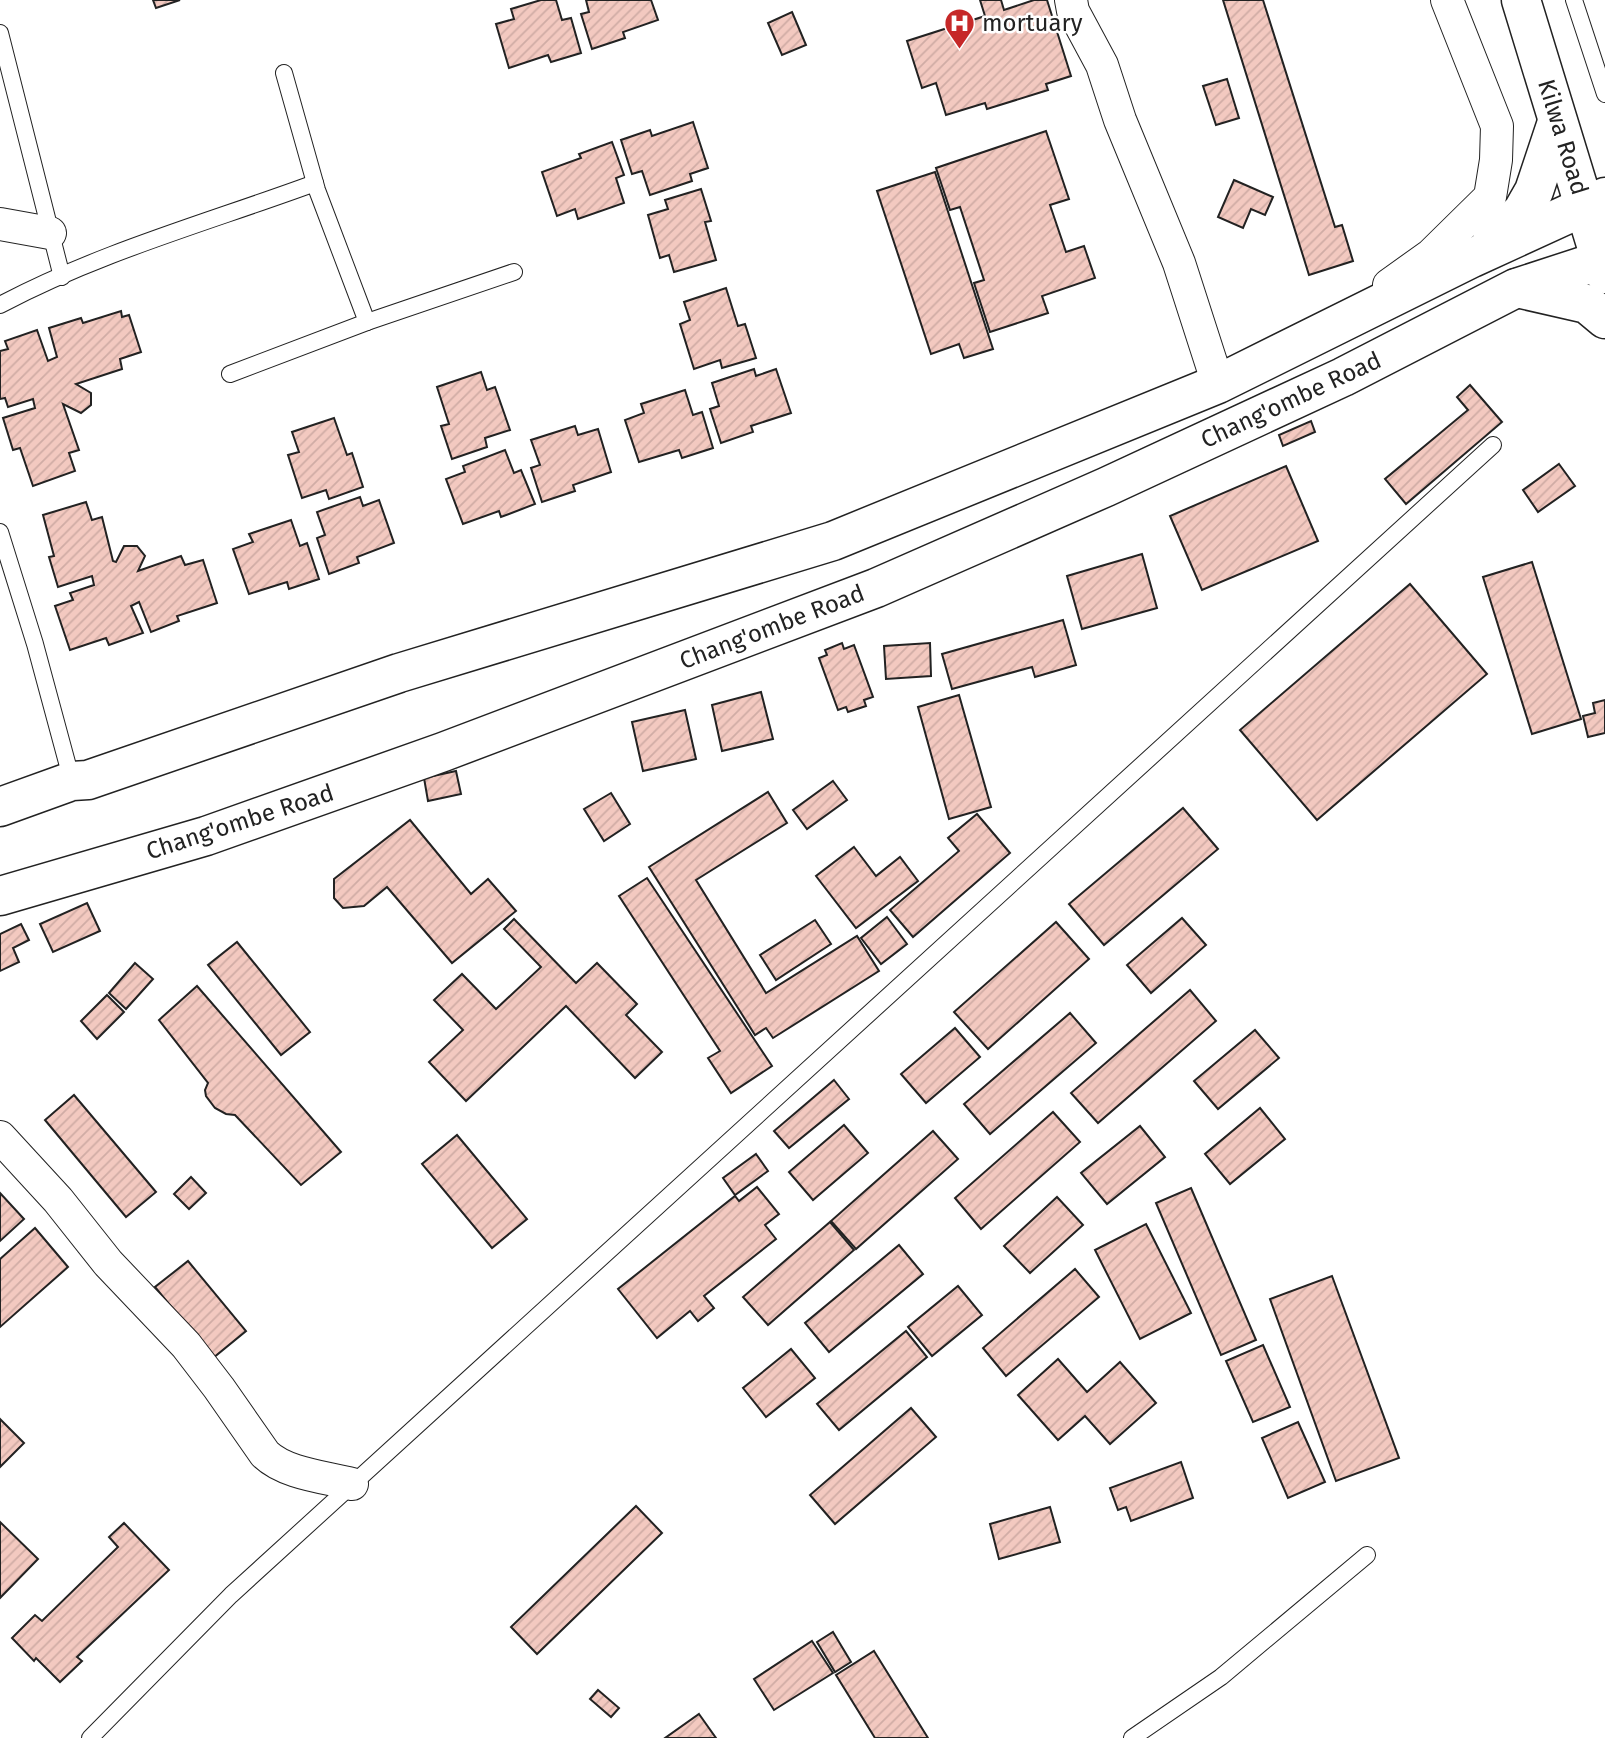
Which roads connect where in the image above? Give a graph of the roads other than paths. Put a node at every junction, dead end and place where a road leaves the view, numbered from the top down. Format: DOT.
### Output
graph roads {
  1 [pos="1071,0"];
  2 [pos="1447,0"];
  3 [pos="1521,0"];
  4 [pos="1574,0"];
  5 [pos="0,33"];
  6 [pos="285,73"];
  7 [pos="1605,94"];
  8 [pos="1557,122"];
  9 [pos="315,183"];
  10 [pos="1594,201"];
  11 [pos="0,224"];
  12 [pos="50,233"];
  13 [pos="1472,258"];
  14 [pos="1604,265"];
  15 [pos="514,272"];
  16 [pos="62,277"];
  17 [pos="1516,288"];
  18 [pos="0,305"];
  19 [pos="1361,312"];
  20 [pos="1605,320"];
  21 [pos="367,322"];
  22 [pos="230,374"];
  23 [pos="1218,384"];
  24 [pos="1493,444"];
  25 [pos="0,532"];
  26 [pos="72,781"];
  27 [pos="0,807"];
  28 [pos="0,896"];
  29 [pos="0,1137"];
  30 [pos="352,1484"];
  31 [pos="1367,1555"];
  32 [pos="90,1738"];
  33 [pos="1132,1738"];
  1 -- 23 [label="street"];
  2 -- 19 [label="street"];
  3 -- 8 [label="main road, Kilwa Road"];
  4 -- 7 [label="lane"];
  5 -- 12 [label="lane"];
  6 -- 9 [label="lane"];
  8 -- 10 [label="main road, Kilwa Road"];
  8 -- 13 [label="main road, Chang'ombe Road"];
  9 -- 16 [label="lane"];
  9 -- 21 [label="lane"];
  10 -- 13 [label="main road, Chang'ombe Road"];
  10 -- 14 [label="main road, Kilwa Road"];
  11 -- 12 [label="street"];
  12 -- 16 [label="lane"];
  13 -- 19 [label="main road, Chang'ombe Road"];
  14 -- 17 [label="main road, Chang'ombe Road"];
  15 -- 21 [label="lane"];
  16 -- 18 [label="lane"];
  17 -- 20 [label="main road"];
  17 -- 28 [label="main road, Chang'ombe Road"];
  19 -- 23 [label="main road, Chang'ombe Road"];
  21 -- 22 [label="lane"];
  23 -- 26 [label="main road, Chang'ombe Road"];
  24 -- 30 [label="lane"];
  25 -- 26 [label="lane"];
  26 -- 27 [label="main road, Chang'ombe Road"];
  29 -- 30 [label="street"];
  30 -- 32 [label="lane"];
  31 -- 33 [label="lane"];
}
